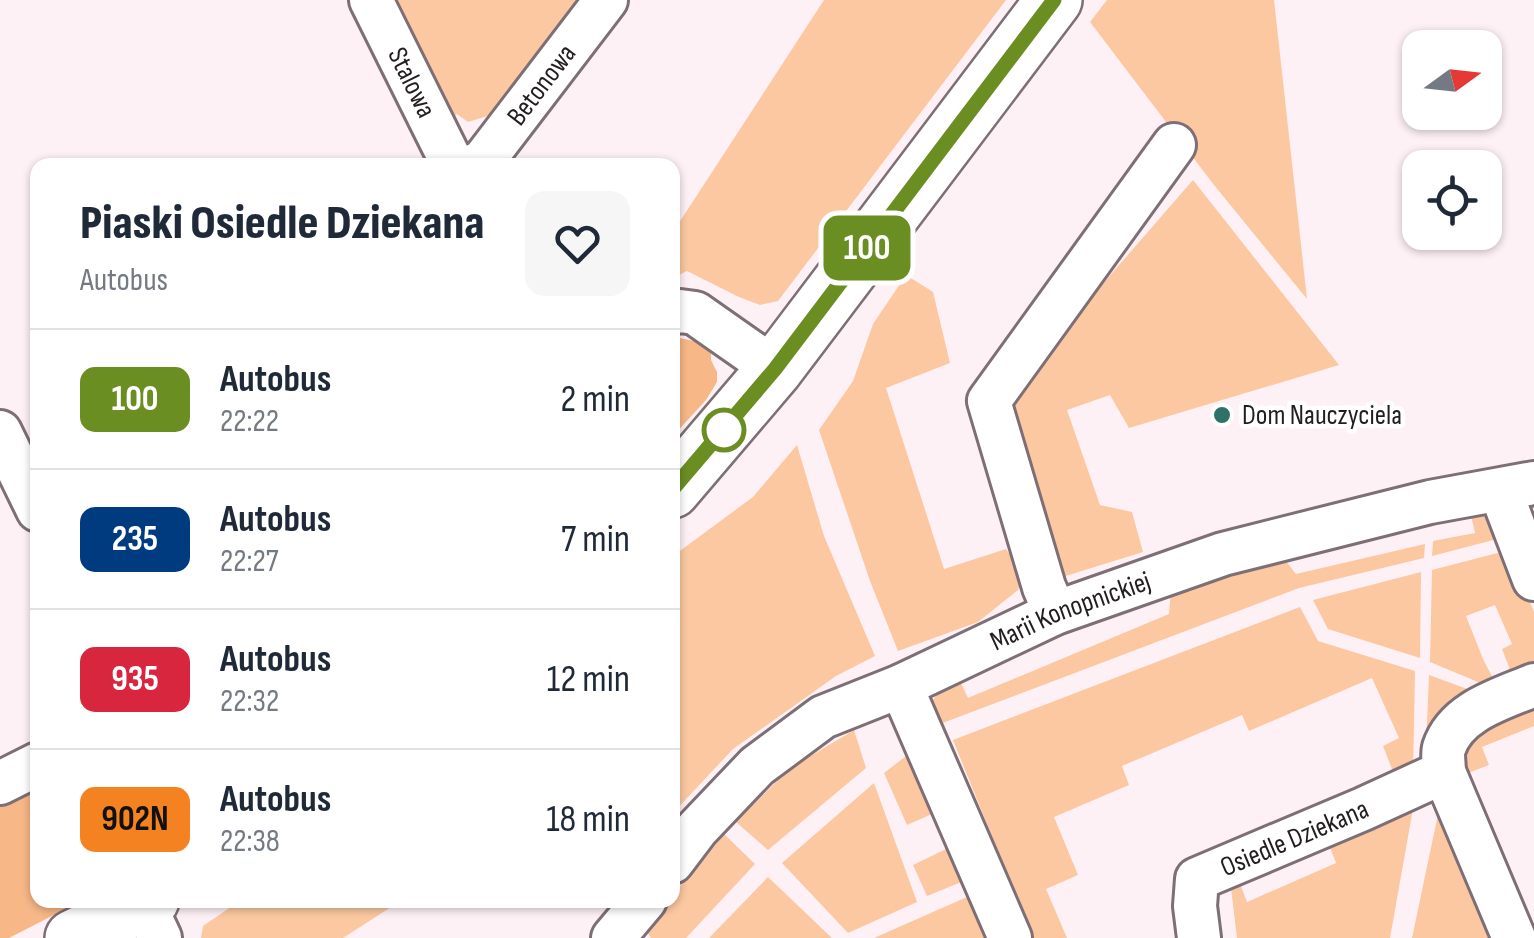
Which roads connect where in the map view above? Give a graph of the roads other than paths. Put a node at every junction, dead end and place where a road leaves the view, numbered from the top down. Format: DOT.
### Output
graph roads {
  1 [pos="372,0"];
  2 [pos="606,0"];
  3 [pos="1054,0"];
  4 [pos="1174,146"];
  5 [pos="450,158"];
  6 [pos="484,158"];
  7 [pos="680,311"];
  8 [pos="775,369"];
  9 [pos="0,432"];
  10 [pos="680,481"];
  11 [pos="1517,486"];
  12 [pos="30,494"];
  13 [pos="1534,578"];
  14 [pos="1055,613"];
  15 [pos="1534,685"];
  16 [pos="901,686"];
  17 [pos="30,768"];
  18 [pos="1444,772"];
  19 [pos="0,782"];
  20 [pos="680,851"];
  21 [pos="638,908"];
  22 [pos="152,914"];
  23 [pos="73,938"];
  24 [pos="613,938"];
  25 [pos="1010,938"];
  26 [pos="1199,938"];
  27 [pos="1514,938"];
  1 -- 5 [label="street, Stalowa"];
  2 -- 6 [label="street, Betonowa"];
  3 -- 8 [label="street"];
  4 -- 14 [label="street"];
  7 -- 8 [label="street"];
  8 -- 10 [label="street"];
  9 -- 12 [label="street"];
  11 -- 13 [label="street"];
  11 -- 14 [label="street, Marii Konopnickiej"];
  14 -- 16 [label="street, Marii Konopnickiej"];
  15 -- 18 [label="street"];
  16 -- 20 [label="street, Marii Konopnickiej"];
  16 -- 25 [label="street"];
  17 -- 19 [label="street"];
  18 -- 26 [label="street, Osiedle Dziekana"];
  18 -- 27 [label="street"];
  21 -- 24 [label="street"];
  22 -- 23 [label="street"];
}
